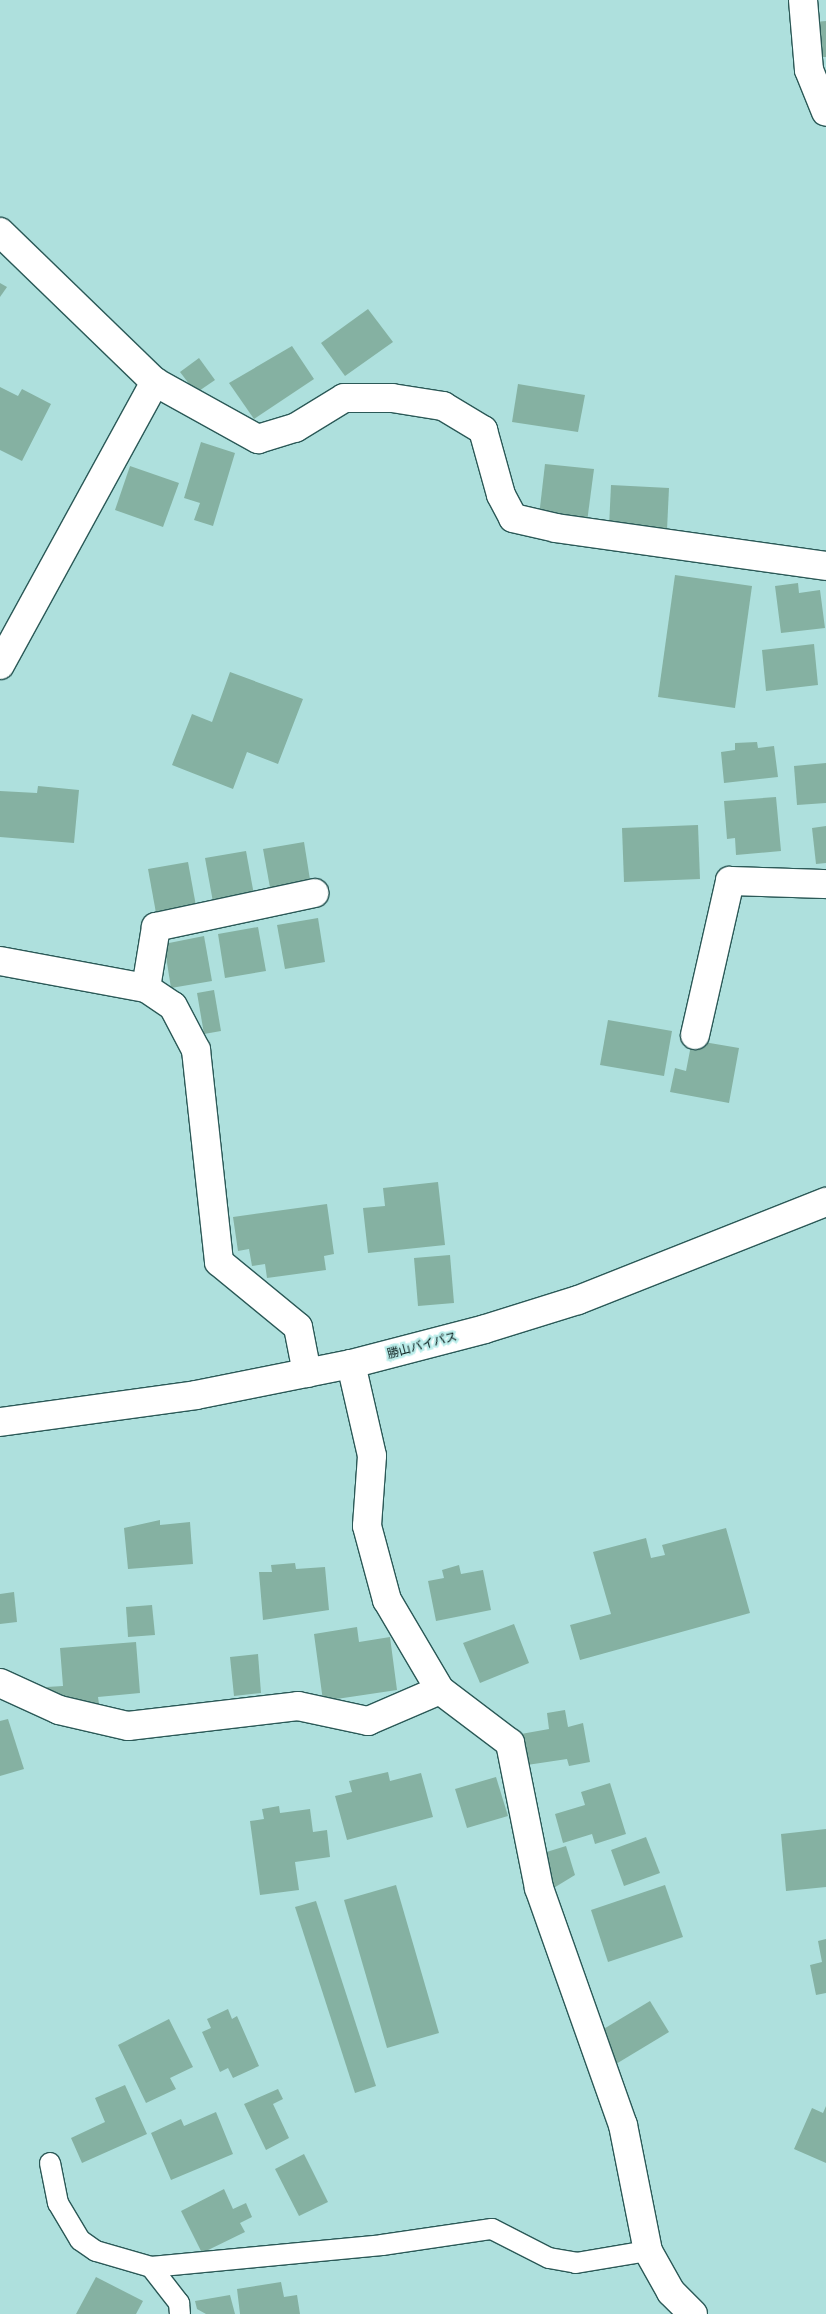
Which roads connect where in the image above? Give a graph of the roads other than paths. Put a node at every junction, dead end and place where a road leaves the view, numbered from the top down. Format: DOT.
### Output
graph roads {
  1 [pos="803,0"];
  2 [pos="826,112"];
  3 [pos="0,232"];
  4 [pos="155,382"];
  5 [pos="826,566"];
  6 [pos="0,665"];
  7 [pos="826,884"];
  8 [pos="314,893"];
  9 [pos="0,961"];
  10 [pos="146,988"];
  11 [pos="695,1035"];
  12 [pos="826,1202"];
  13 [pos="351,1364"];
  14 [pos="307,1374"];
  15 [pos="0,1422"];
  16 [pos="0,1683"];
  17 [pos="440,1690"];
  18 [pos="50,2162"];
  19 [pos="648,2252"];
  20 [pos="151,2267"];
  21 [pos="180,2314"];
  22 [pos="693,2314"];
  1 -- 2 [label="street"];
  3 -- 4 [label="street"];
  4 -- 5 [label="street"];
  4 -- 6 [label="street"];
  7 -- 11 [label="street"];
  8 -- 10 [label="street"];
  9 -- 10 [label="street"];
  10 -- 14 [label="street"];
  12 -- 13 [label="street, 勝山バイパス"];
  13 -- 14 [label="street, 勝山バイパス"];
  13 -- 17 [label="street"];
  14 -- 15 [label="street, 勝山バイパス"];
  16 -- 17 [label="street"];
  17 -- 19 [label="street"];
  18 -- 20 [label="lane"];
  19 -- 20 [label="lane"];
  19 -- 22 [label="street"];
  20 -- 21 [label="lane"];
}
